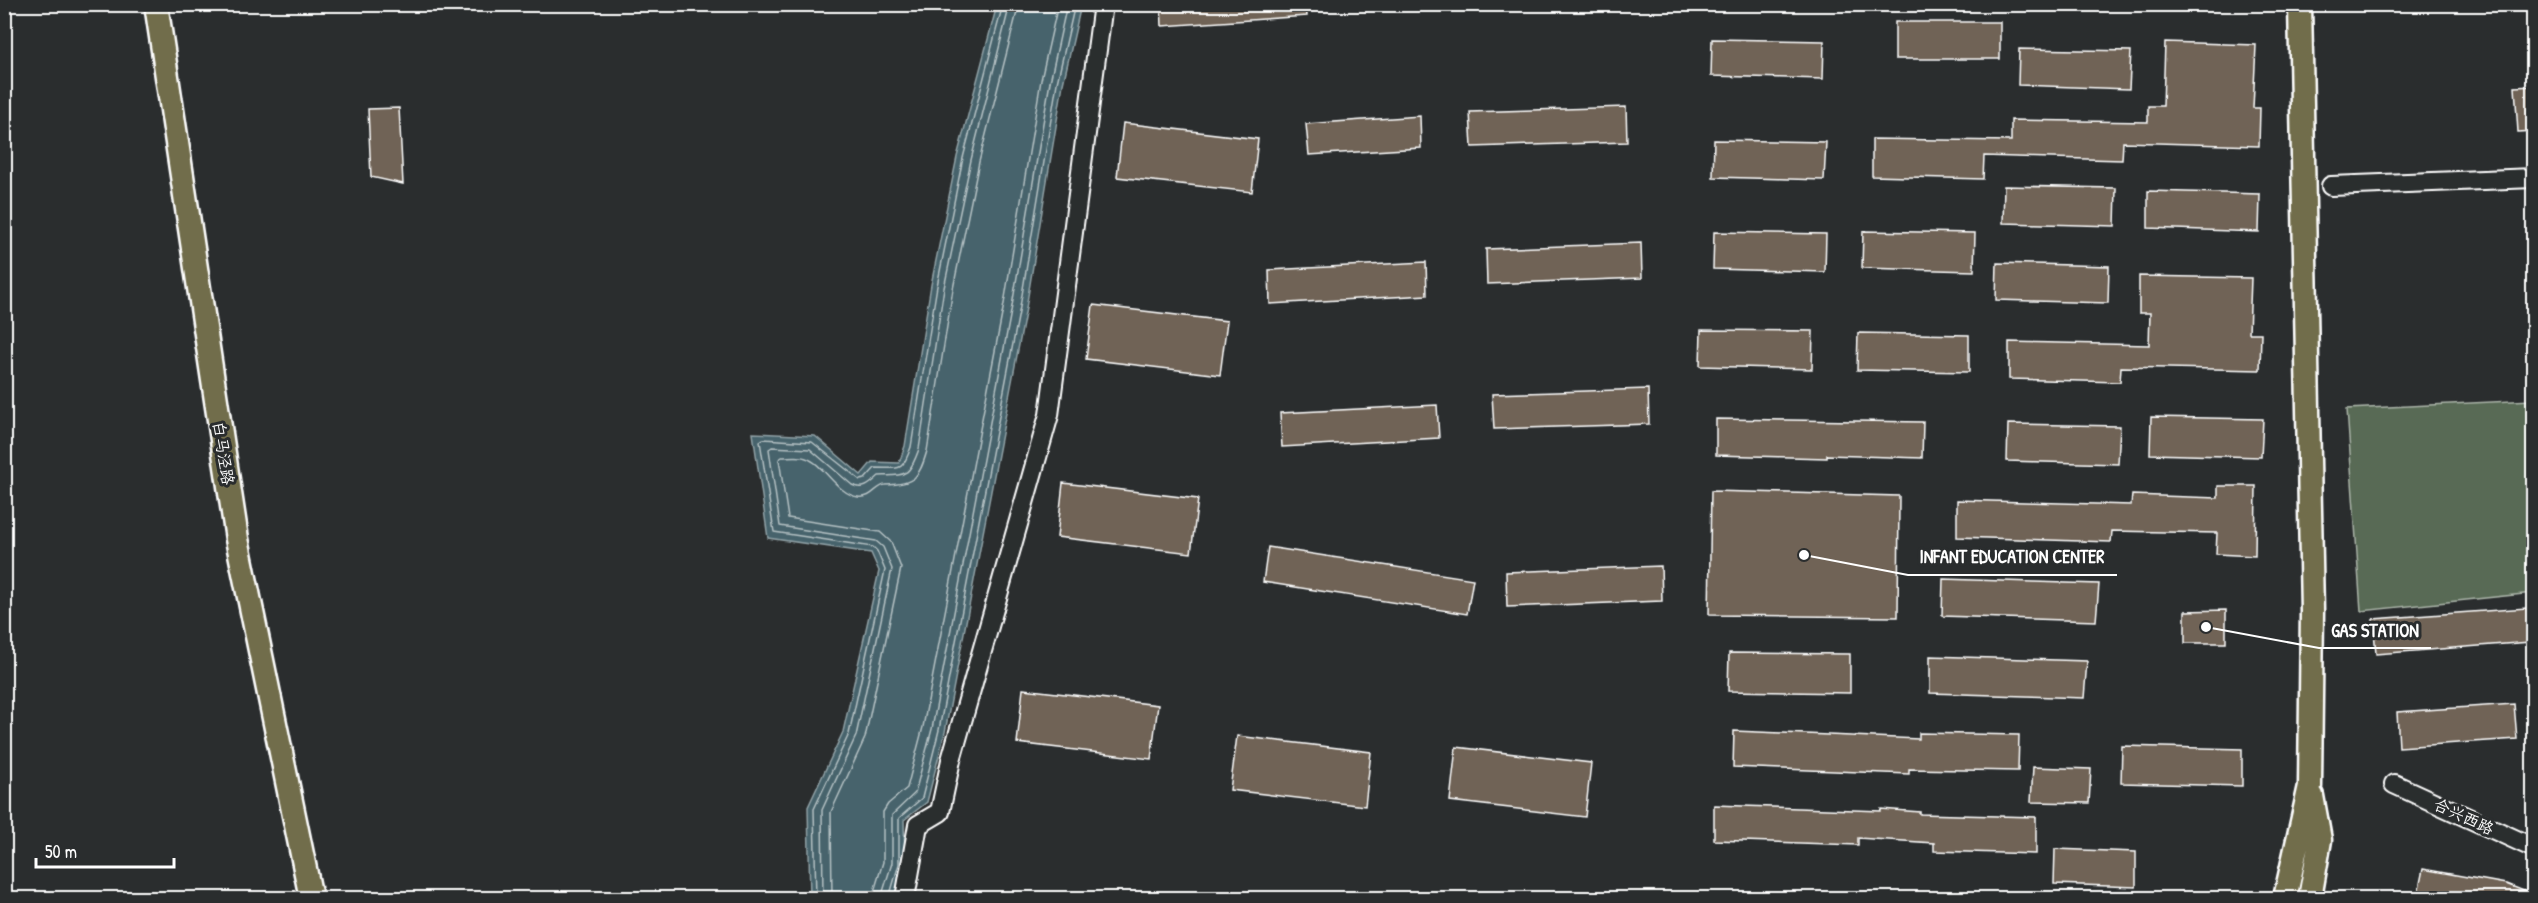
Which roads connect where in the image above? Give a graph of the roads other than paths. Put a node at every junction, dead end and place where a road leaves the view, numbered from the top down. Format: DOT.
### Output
graph roads {
  1 [pos="156,4"];
  2 [pos="1103,4"];
  3 [pos="2300,4"];
  4 [pos="2534,178"];
  5 [pos="2331,186"];
  6 [pos="2394,784"];
  7 [pos="2310,786"];
  8 [pos="2534,848"];
  9 [pos="311,895"];
  10 [pos="905,898"];
  11 [pos="2285,898"];
  12 [pos="2310,898"];
  1 -- 9 [label="main road, 白马泾路"];
  2 -- 10 [label="street"];
  3 -- 7 [label="main road"];
  4 -- 5 [label="street"];
  6 -- 8 [label="street, 合兴西路"];
  7 -- 11 [label="main road"];
  7 -- 12 [label="main road"];
}
